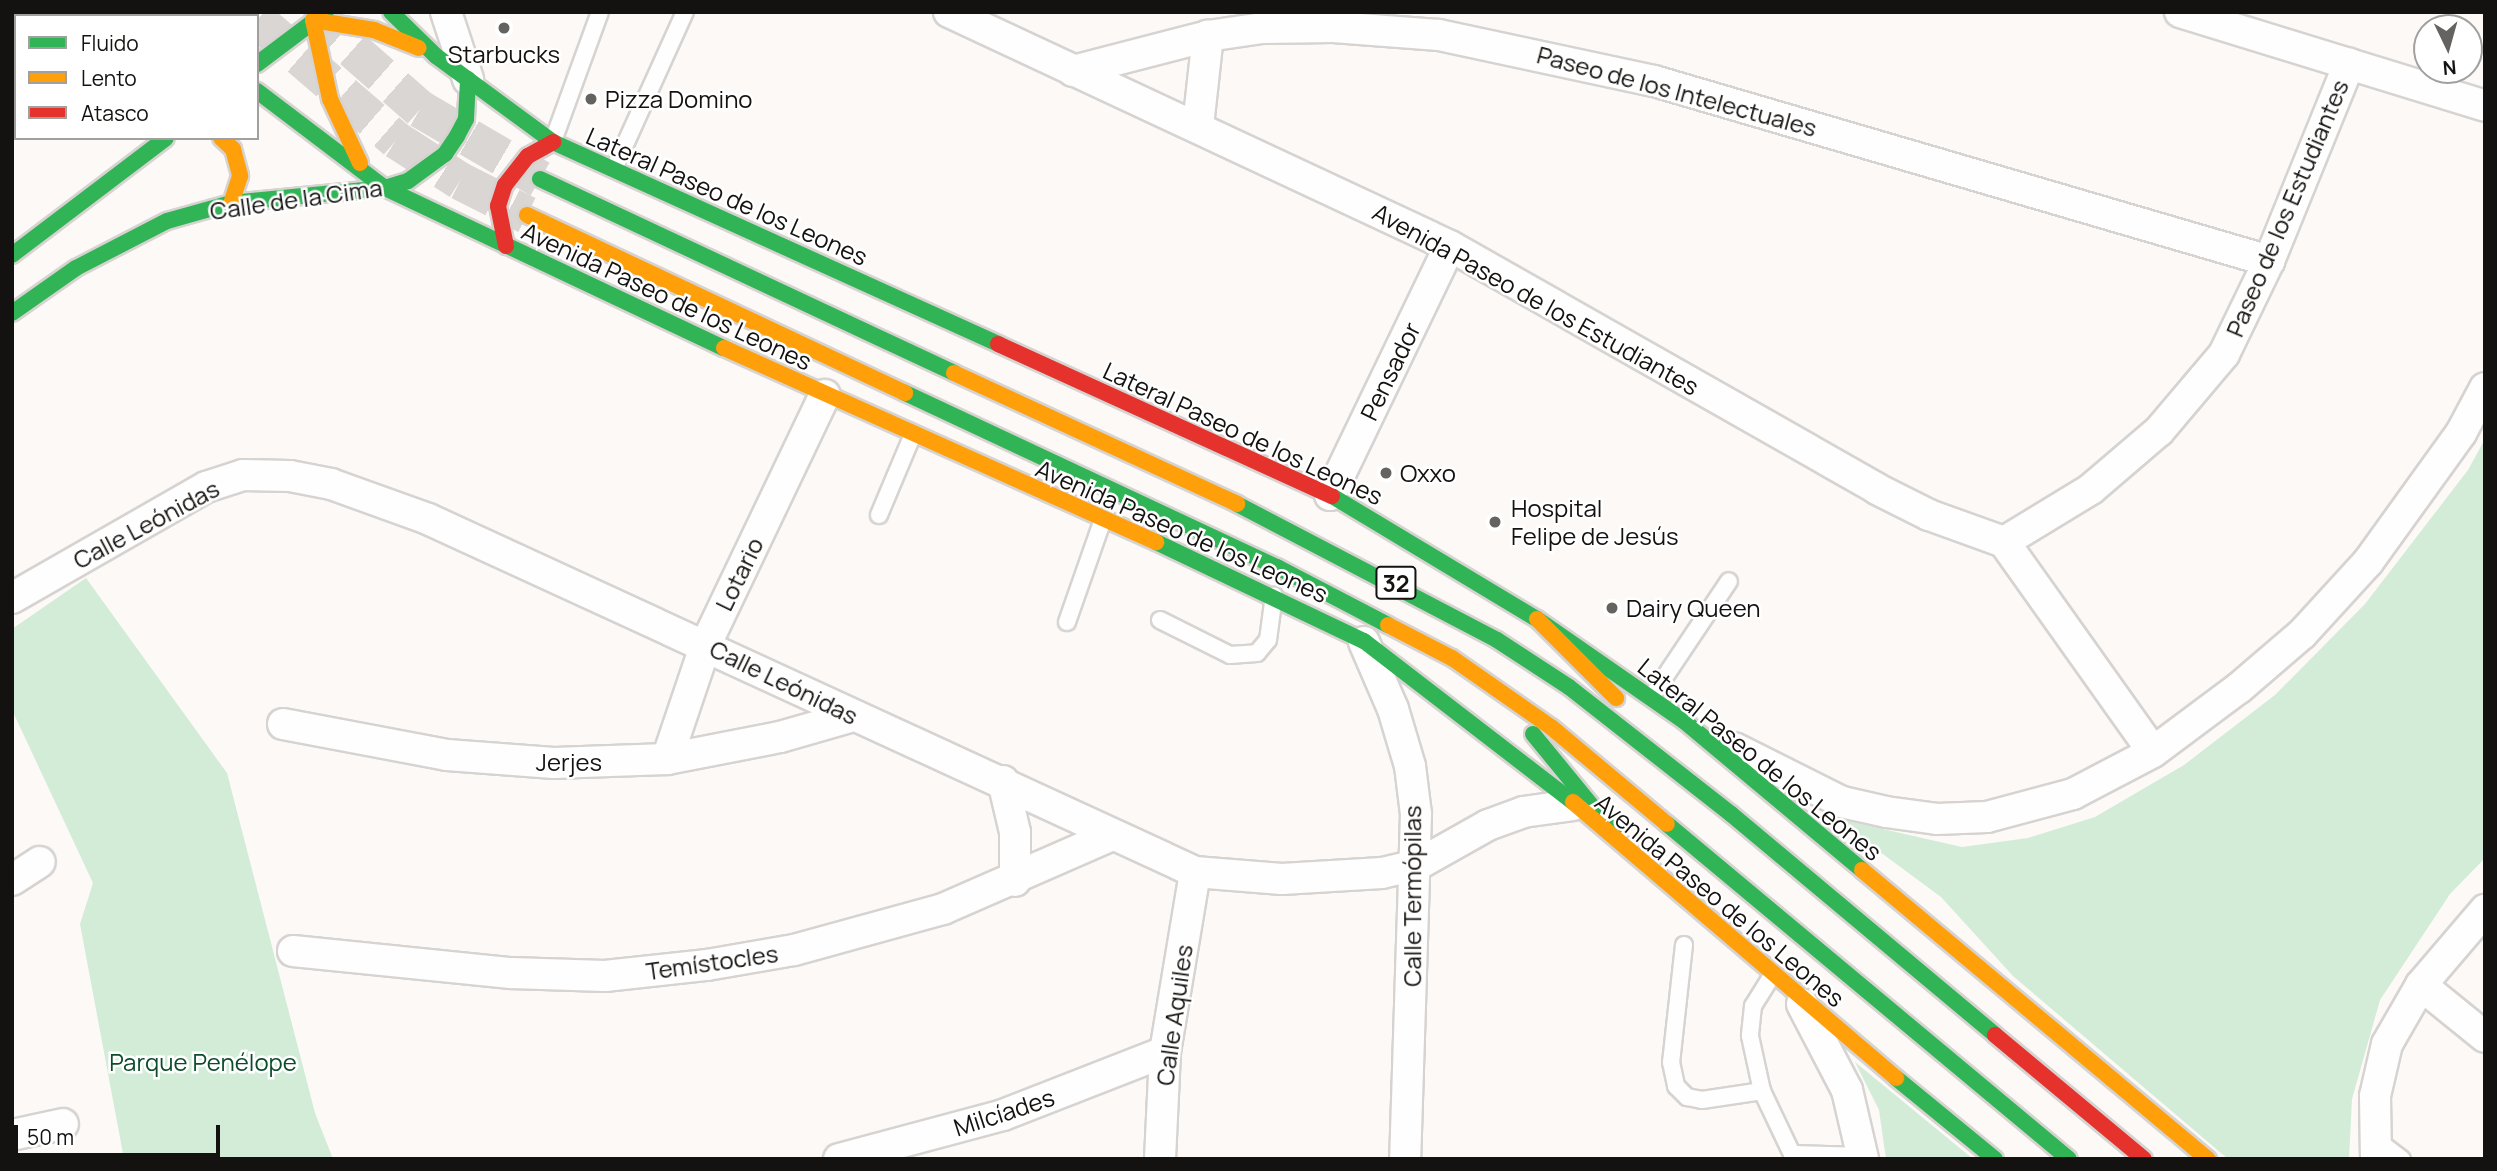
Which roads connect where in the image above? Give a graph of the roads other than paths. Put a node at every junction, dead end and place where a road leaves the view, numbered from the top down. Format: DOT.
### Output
graph roads {
  1 [pos="391,12"];
  2 [pos="446,12"];
  3 [pos="600,12"];
  4 [pos="685,12"];
  5 [pos="950,12"];
  6 [pos="2180,12"];
  7 [pos="319,16"];
  8 [pos="1208,36"];
  9 [pos="436,56"];
  10 [pos="259,62"];
  11 [pos="2349,64"];
  12 [pos="1073,71"];
  13 [pos="468,79"];
  14 [pos="259,93"];
  15 [pos="2485,106"];
  16 [pos="1198,126"];
  17 [pos="163,140"];
  18 [pos="223,140"];
  19 [pos="553,142"];
  20 [pos="614,169"];
  21 [pos="367,174"];
  22 [pos="540,179"];
  23 [pos="385,188"];
  24 [pos="231,202"];
  25 [pos="527,215"];
  26 [pos="506,246"];
  27 [pos="1450,246"];
  28 [pos="12,256"];
  29 [pos="2269,261"];
  30 [pos="12,313"];
  31 [pos="2485,388"];
  32 [pos="825,395"];
  33 [pos="913,434"];
  34 [pos="1330,495"];
  35 [pos="880,515"];
  36 [pos="1103,519"];
  37 [pos="2004,542"];
  38 [pos="1730,581"];
  39 [pos="1274,595"];
  40 [pos="12,598"];
  41 [pos="1537,619"];
  42 [pos="1160,620"];
  43 [pos="1067,622"];
  44 [pos="1364,641"];
  45 [pos="706,644"];
  46 [pos="1497,689"];
  47 [pos="1652,696"];
  48 [pos="853,716"];
  49 [pos="1684,721"];
  50 [pos="283,724"];
  51 [pos="2153,752"];
  52 [pos="667,759"];
  53 [pos="1003,781"];
  54 [pos="1573,805"];
  55 [pos="1731,814"];
  56 [pos="1614,833"];
  57 [pos="1112,835"];
  58 [pos="40,862"];
  59 [pos="1418,865"];
  60 [pos="1195,872"];
  61 [pos="12,880"];
  62 [pos="1015,881"];
  63 [pos="2485,910"];
  64 [pos="1684,945"];
  65 [pos="293,951"];
  66 [pos="1773,974"];
  67 [pos="2421,985"];
  68 [pos="1799,997"];
  69 [pos="2485,1037"];
  70 [pos="1165,1052"];
  71 [pos="1762,1091"];
  72 [pos="63,1124"];
  73 [pos="12,1135"];
  74 [pos="2375,1149"];
  75 [pos="1791,1156"];
  76 [pos="1863,1157"];
  77 [pos="839,1159"];
  78 [pos="1160,1159"];
  79 [pos="1405,1159"];
  80 [pos="1995,1159"];
  81 [pos="2069,1159"];
  82 [pos="2144,1159"];
  83 [pos="2208,1159"];
  84 [pos="2402,1159"];
  1 -- 9 [label="street, Lateral Paseo de los Leones"];
  2 -- 13 [label="street, Calle de la Cima"];
  3 -- 19 [label="lane"];
  4 -- 20 [label="lane"];
  5 -- 12 [label="street, Avenida Paseo de los Estudiantes"];
  6 -- 11 [label="street"];
  7 -- 9 [label="street"];
  7 -- 10 [label="street"];
  7 -- 21 [label="street"];
  8 -- 12 [label="street, Paseo de los Intelectuales"];
  8 -- 16 [label="street"];
  8 -- 29 [label="street, Paseo de los Intelectuales"];
  9 -- 13 [label="street, Lateral Paseo de los Leones"];
  11 -- 15 [label="street"];
  11 -- 29 [label="street, Paseo de los Estudiantes"];
  12 -- 16 [label="street, Avenida Paseo de los Estudiantes"];
  13 -- 19 [label="street, Lateral Paseo de los Leones"];
  13 -- 23 [label="street, Calle de la Cima"];
  14 -- 21 [label="street, Avenida Paseo de los Leones"];
  16 -- 27 [label="street, Avenida Paseo de los Estudiantes"];
  17 -- 28 [label="street"];
  18 -- 24 [label="street"];
  19 -- 20 [label="street, Lateral Paseo de los Leones"];
  19 -- 26 [label="street"];
  20 -- 34 [label="street, Lateral Paseo de los Leones"];
  21 -- 23 [label="street, Avenida Paseo de los Leones"];
  22 -- 55 [label="street, Avenida Paseo de los Leones / 32"];
  23 -- 24 [label="street, Calle de la Cima"];
  23 -- 26 [label="street, Avenida Paseo de los Leones"];
  24 -- 30 [label="street, Calle de la Cima"];
  25 -- 46 [label="street, Avenida Paseo de los Leones / 32"];
  26 -- 32 [label="street, Avenida Paseo de los Leones"];
  27 -- 34 [label="street, Pensador"];
  27 -- 37 [label="street, Avenida Paseo de los Estudiantes"];
  29 -- 37 [label="street, Paseo de los Estudiantes"];
  31 -- 51 [label="street"];
  32 -- 33 [label="street, Avenida Paseo de los Leones"];
  32 -- 45 [label="street, Lotario"];
  33 -- 35 [label="lane"];
  33 -- 36 [label="street, Avenida Paseo de los Leones"];
  34 -- 41 [label="street, Lateral Paseo de los Leones"];
  36 -- 39 [label="street, Avenida Paseo de los Leones"];
  36 -- 43 [label="lane"];
  37 -- 51 [label="street"];
  38 -- 47 [label="lane"];
  39 -- 42 [label="lane"];
  39 -- 44 [label="street, Avenida Paseo de los Leones"];
  40 -- 45 [label="street, Calle Leónidas"];
  41 -- 47 [label="street, Lateral Paseo de los Leones"];
  41 -- 55 [label="street"];
  44 -- 54 [label="street, Avenida Paseo de los Leones"];
  44 -- 59 [label="street, Calle Termópilas"];
  45 -- 48 [label="street, Calle Leónidas"];
  45 -- 52 [label="street, Lotario"];
  46 -- 56 [label="street"];
  46 -- 81 [label="street, Avenida Paseo de los Leones / 32"];
  47 -- 49 [label="street, Lateral Paseo de los Leones"];
  48 -- 52 [label="street, Jerjes"];
  48 -- 53 [label="street, Calle Leónidas"];
  49 -- 51 [label="street"];
  49 -- 83 [label="street, Lateral Paseo de los Leones"];
  50 -- 52 [label="street, Jerjes"];
  53 -- 57 [label="street, Calle Leónidas"];
  53 -- 62 [label="street"];
  54 -- 56 [label="street, Avenida Paseo de los Leones"];
  54 -- 59 [label="street, Calle Leónidas"];
  55 -- 82 [label="street, Avenida Paseo de los Leones / 32"];
  56 -- 66 [label="street, Avenida Paseo de los Leones"];
  57 -- 60 [label="street, Calle Leónidas"];
  57 -- 62 [label="street, Temístocles"];
  58 -- 61 [label="street"];
  59 -- 60 [label="street, Calle Leónidas"];
  59 -- 79 [label="street, Calle Termópilas"];
  60 -- 70 [label="street, Calle Aquiles"];
  62 -- 65 [label="street, Temístocles"];
  63 -- 67 [label="street"];
  64 -- 71 [label="lane"];
  66 -- 68 [label="street, Avenida Paseo de los Leones"];
  66 -- 71 [label="lane"];
  67 -- 69 [label="street"];
  67 -- 74 [label="street"];
  68 -- 76 [label="street"];
  68 -- 80 [label="street, Avenida Paseo de los Leones"];
  70 -- 77 [label="street, Milcíades"];
  70 -- 78 [label="street, Calle Aquiles"];
  71 -- 75 [label="lane"];
  72 -- 73 [label="street"];
  74 -- 84 [label="lane"];
  75 -- 76 [label="lane"];
}
